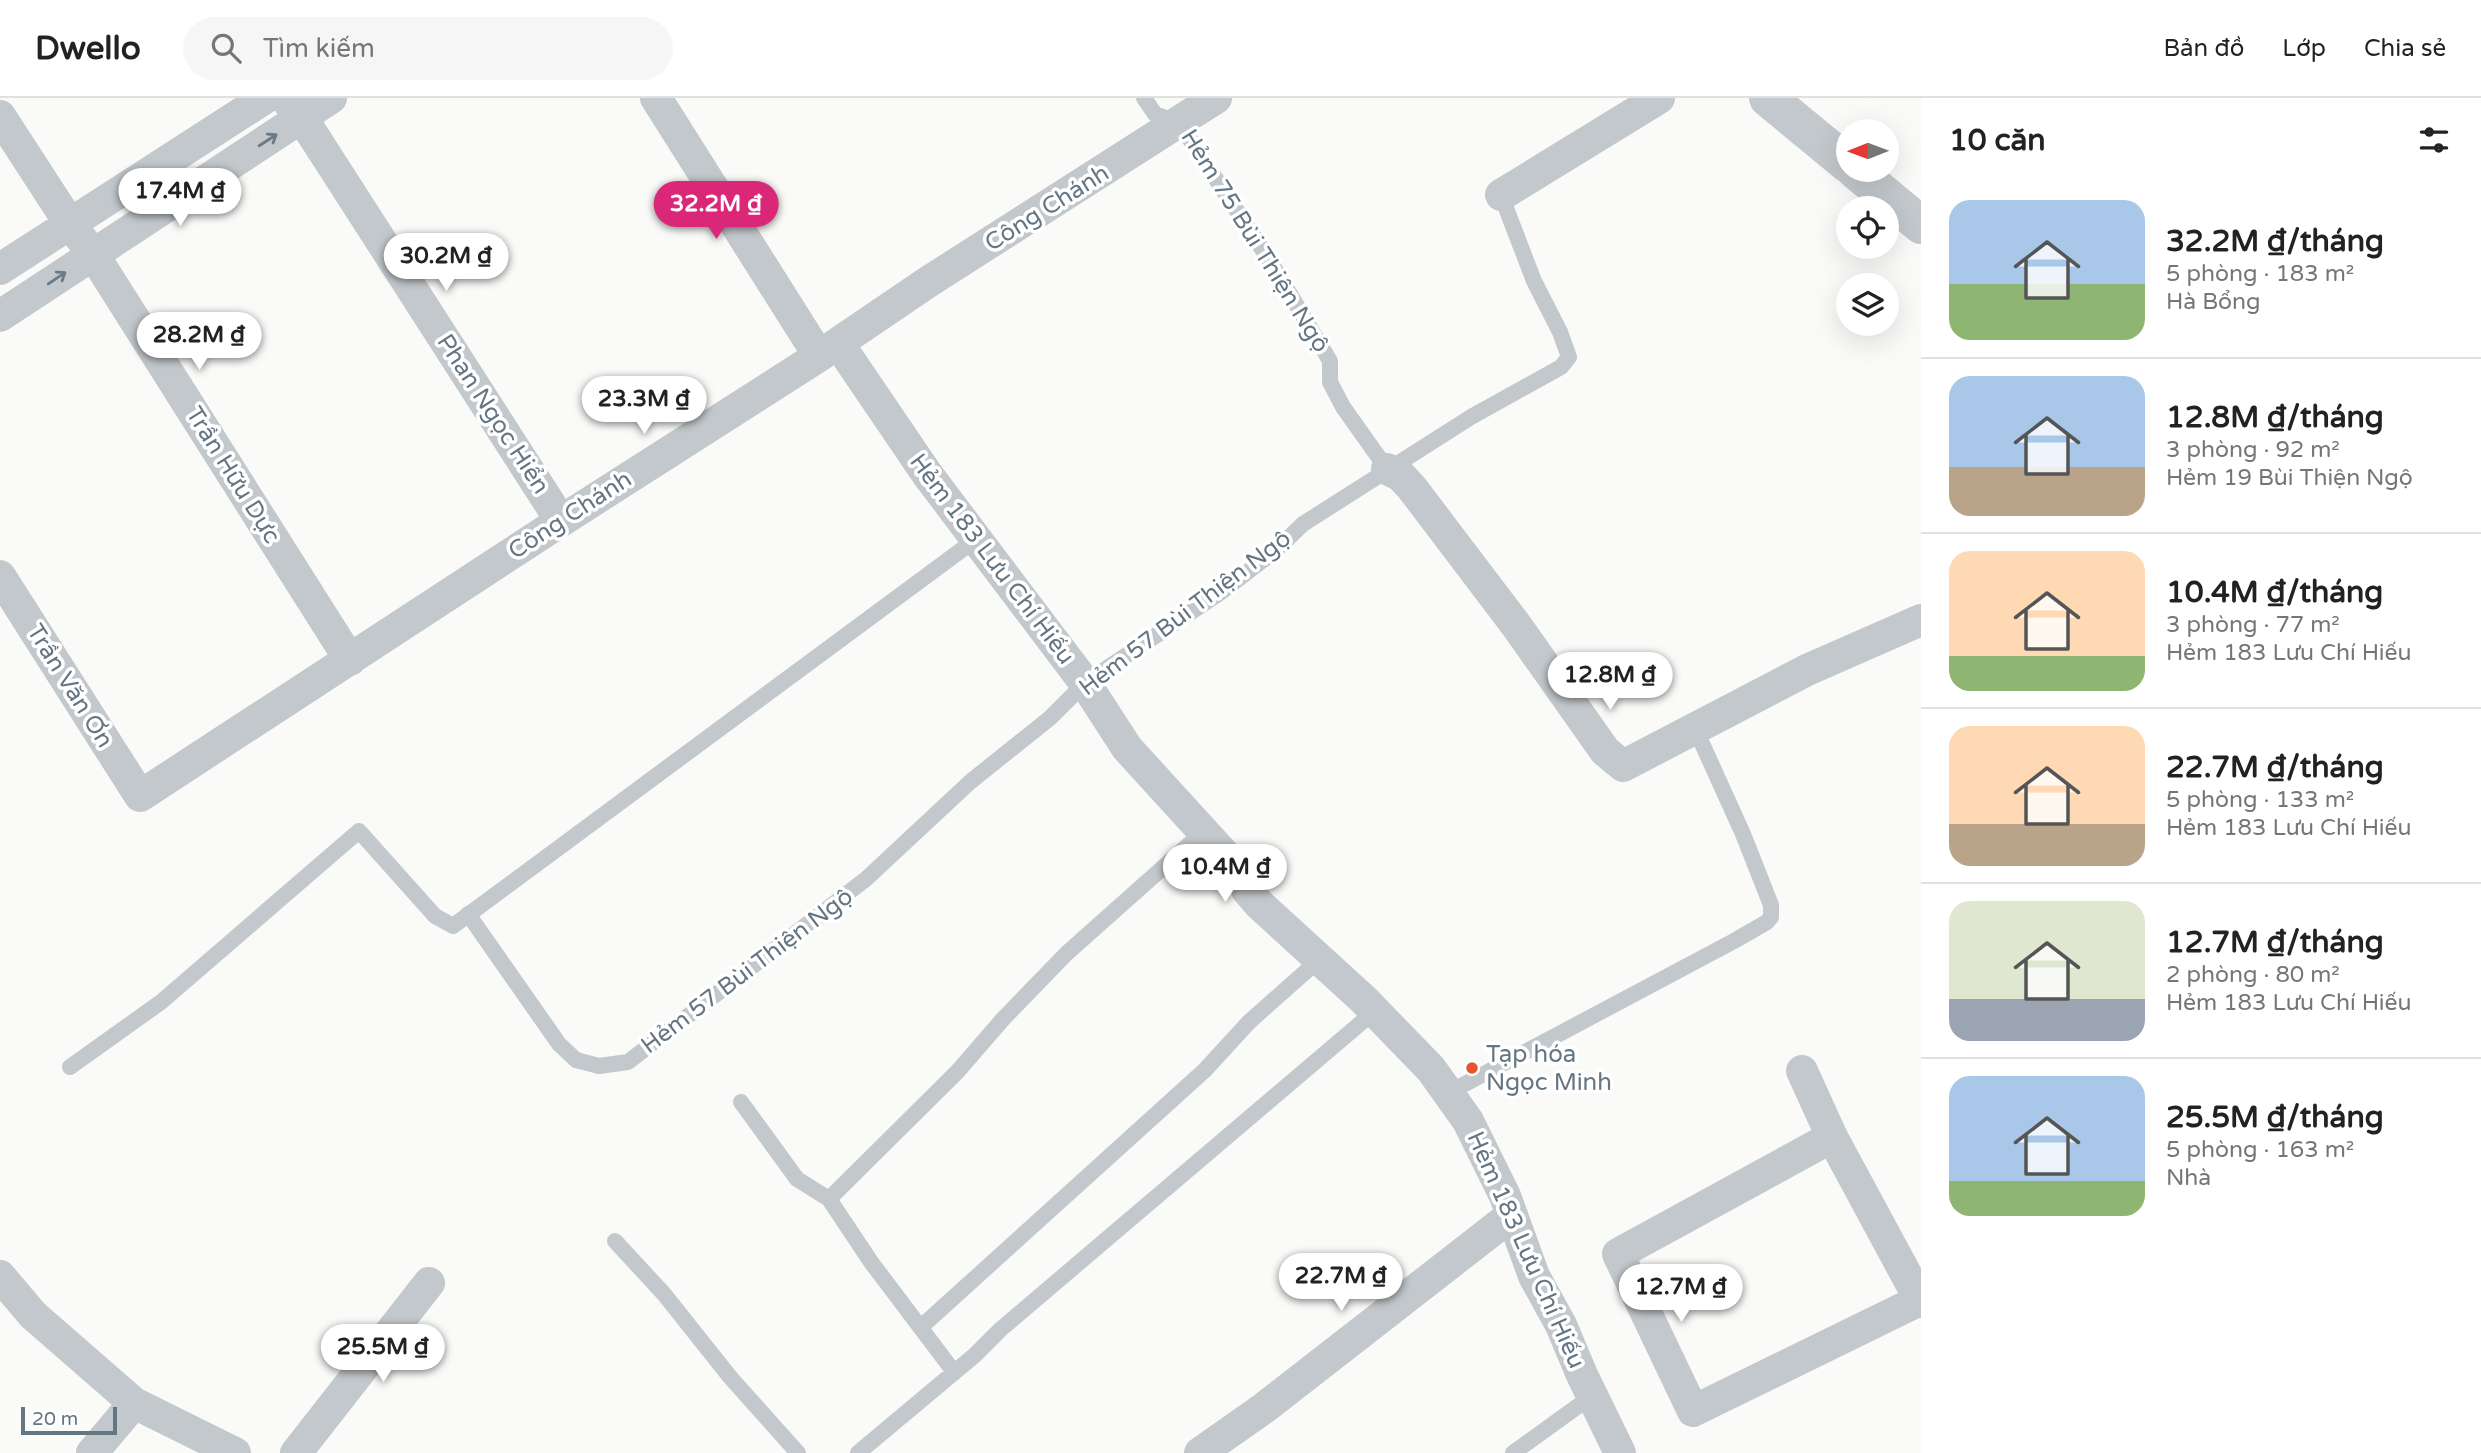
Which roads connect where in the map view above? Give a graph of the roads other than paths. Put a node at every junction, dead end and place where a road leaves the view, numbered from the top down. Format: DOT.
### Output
graph roads {
  1 [pos="265,98"];
  2 [pos="331,98"];
  3 [pos="656,98"];
  4 [pos="1144,98"];
  5 [pos="1216,98"];
  6 [pos="1659,98"];
  7 [pos="1768,98"];
  8 [pos="293,108"];
  9 [pos="0,116"];
  10 [pos="1180,123"];
  11 [pos="1836,154"];
  12 [pos="1869,182"];
  13 [pos="1501,195"];
  14 [pos="70,224"];
  15 [pos="1921,225"];
  16 [pos="93,254"];
  17 [pos="0,269"];
  18 [pos="0,316"];
  19 [pos="829,349"];
  20 [pos="1387,469"];
  21 [pos="561,521"];
  22 [pos="975,540"];
  23 [pos="0,576"];
  24 [pos="1921,620"];
  25 [pos="350,660"];
  26 [pos="1085,683"];
  27 [pos="1695,728"];
  28 [pos="140,796"];
  29 [pos="1203,832"];
  30 [pos="468,914"];
  31 [pos="1321,958"];
  32 [pos="1375,1011"];
  33 [pos="70,1067"];
  34 [pos="1802,1071"];
  35 [pos="1448,1093"];
  36 [pos="741,1102"];
  37 [pos="1832,1136"];
  38 [pos="829,1199"];
  39 [pos="1512,1215"];
  40 [pos="615,1241"];
  41 [pos="0,1276"];
  42 [pos="429,1283"];
  43 [pos="1921,1301"];
  44 [pos="921,1327"];
  45 [pos="954,1372"];
  46 [pos="1592,1396"];
  47 [pos="134,1403"];
  48 [pos="92,1453"];
  49 [pos="235,1453"];
  50 [pos="296,1453"];
  51 [pos="798,1453"];
  52 [pos="858,1453"];
  53 [pos="1200,1453"];
  54 [pos="1513,1453"];
  55 [pos="1620,1453"];
  1 -- 14 [label="street"];
  2 -- 8 [label="street"];
  3 -- 19 [label="street, Hẻm 183 Lưu Chí Hiếu"];
  4 -- 10 [label="lane"];
  5 -- 10 [label="street, Hẻm 75 Bùi Thiện Ngộ"];
  6 -- 13 [label="street, Hẻm 57 Bùi Thiện Ngộ"];
  7 -- 11 [label="street"];
  16 -- 8 [label="street, one-way"];
  8 -- 21 [label="street, Phan Ngọc Hiển"];
  9 -- 14 [label="street, Trần Hữu Dực"];
  10 -- 19 [label="street, Công Chánh"];
  10 -- 20 [label="lane, Hẻm 75 Bùi Thiện Ngộ"];
  12 -- 15 [label="street"];
  13 -- 20 [label="lane, Hẻm 57 Bùi Thiện Ngộ"];
  14 -- 16 [label="street, Trần Hữu Dực"];
  14 -- 17 [label="street"];
  18 -- 16 [label="street, one-way"];
  16 -- 25 [label="street, Trần Hữu Dực"];
  19 -- 21 [label="street, Công Chánh"];
  19 -- 22 [label="street, Hẻm 183 Lưu Chí Hiếu"];
  20 -- 26 [label="lane, Hẻm 57 Bùi Thiện Ngộ"];
  20 -- 27 [label="street"];
  21 -- 25 [label="street, Công Chánh"];
  22 -- 26 [label="street, Hẻm 183 Lưu Chí Hiếu"];
  22 -- 30 [label="lane"];
  23 -- 28 [label="street, Trần Văn Ơn"];
  24 -- 27 [label="street"];
  25 -- 28 [label="street, Công Chánh"];
  26 -- 29 [label="street, Hẻm 183 Lưu Chí Hiếu"];
  26 -- 30 [label="lane, Hẻm 57 Bùi Thiện Ngộ"];
  27 -- 35 [label="lane"];
  29 -- 31 [label="street, Hẻm 183 Lưu Chí Hiếu"];
  29 -- 38 [label="lane"];
  30 -- 33 [label="lane"];
  31 -- 32 [label="street, Hẻm 183 Lưu Chí Hiếu"];
  31 -- 44 [label="lane"];
  32 -- 35 [label="street, Hẻm 183 Lưu Chí Hiếu"];
  32 -- 45 [label="lane"];
  34 -- 37 [label="street"];
  35 -- 39 [label="street, Hẻm 183 Lưu Chí Hiếu"];
  36 -- 38 [label="lane"];
  37 -- 43 [label="street"];
  37 -- 43 [label="street"];
  38 -- 44 [label="lane"];
  39 -- 46 [label="street, Hẻm 183 Lưu Chí Hiếu"];
  39 -- 53 [label="street"];
  40 -- 51 [label="lane"];
  41 -- 47 [label="street"];
  42 -- 50 [label="street"];
  44 -- 45 [label="lane"];
  45 -- 52 [label="lane"];
  46 -- 54 [label="lane"];
  46 -- 55 [label="street, Hẻm 183 Lưu Chí Hiếu"];
  47 -- 48 [label="street"];
  47 -- 49 [label="street"];
}
